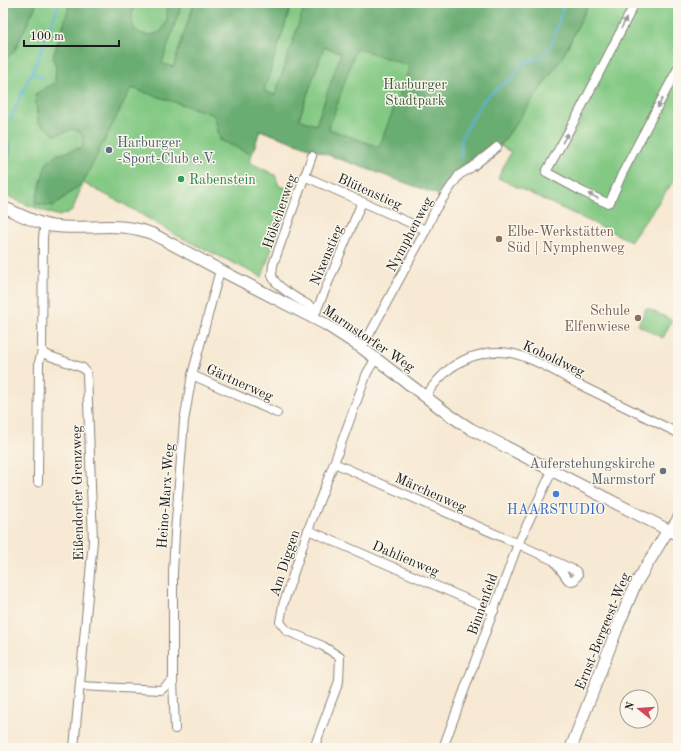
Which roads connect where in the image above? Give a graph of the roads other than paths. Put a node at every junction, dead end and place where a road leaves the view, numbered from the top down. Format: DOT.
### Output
graph roads {
  1 [pos="635,3"];
  2 [pos="678,68"];
  3 [pos="497,147"];
  4 [pos="312,156"];
  5 [pos="304,176"];
  6 [pos="362,202"];
  7 [pos="3,207"];
  8 [pos="45,224"];
  9 [pos="426,230"];
  10 [pos="220,270"];
  11 [pos="272,275"];
  12 [pos="315,314"];
  13 [pos="362,348"];
  14 [pos="42,350"];
  15 [pos="376,358"];
  16 [pos="192,375"];
  17 [pos="425,396"];
  18 [pos="277,413"];
  19 [pos="678,433"];
  20 [pos="334,463"];
  21 [pos="552,471"];
  22 [pos="38,482"];
  23 [pos="678,516"];
  24 [pos="308,530"];
  25 [pos="673,532"];
  26 [pos="518,544"];
  27 [pos="556,562"];
  28 [pos="494,611"];
  29 [pos="173,680"];
  30 [pos="80,686"];
  31 [pos="175,729"];
  32 [pos="74,748"];
  33 [pos="314,748"];
  34 [pos="442,748"];
  35 [pos="571,748"];
  2 -- 1 [label="street, one-way"];
  3 -- 9 [label="street, Nymphenweg"];
  4 -- 5 [label="street, Hölscherweg"];
  5 -- 6 [label="street, Blütenstieg"];
  5 -- 11 [label="street, Hölscherweg"];
  6 -- 9 [label="street, Blütenstieg"];
  6 -- 12 [label="street, Nixenstieg"];
  7 -- 8 [label="street, Marmstorfer Weg"];
  8 -- 10 [label="street, Marmstorfer Weg"];
  8 -- 14 [label="street"];
  9 -- 13 [label="street, Nymphenweg"];
  10 -- 12 [label="street, Marmstorfer Weg"];
  10 -- 16 [label="street, Heino-Marx-Weg"];
  11 -- 12 [label="street, Marmstorfer Weg"];
  12 -- 13 [label="street, Marmstorfer Weg"];
  13 -- 15 [label="street, Marmstorfer Weg"];
  14 -- 22 [label="street"];
  14 -- 30 [label="street, Eißendorfer Grenzweg"];
  15 -- 17 [label="street, Marmstorfer Weg"];
  15 -- 20 [label="street, Am Diggen"];
  16 -- 18 [label="street, Gärtnerweg"];
  16 -- 29 [label="street, Heino-Marx-Weg"];
  17 -- 19 [label="street, Koboldweg"];
  17 -- 21 [label="street, Marmstorfer Weg"];
  20 -- 24 [label="street, Am Diggen"];
  20 -- 26 [label="street, Märchenweg"];
  21 -- 25 [label="street, Marmstorfer Weg"];
  21 -- 26 [label="street, Binnenfeld"];
  23 -- 25 [label="street"];
  24 -- 28 [label="street, Dahlienweg"];
  24 -- 33 [label="street, Am Diggen"];
  25 -- 35 [label="street, Ernst-Bergeest-Weg"];
  26 -- 27 [label="street, Märchenweg"];
  26 -- 28 [label="street, Binnenfeld"];
  28 -- 34 [label="street, Binnenfeld"];
  29 -- 30 [label="street"];
  29 -- 31 [label="street, Heino-Marx-Weg"];
  30 -- 32 [label="street, Eißendorfer Grenzweg"];
}
